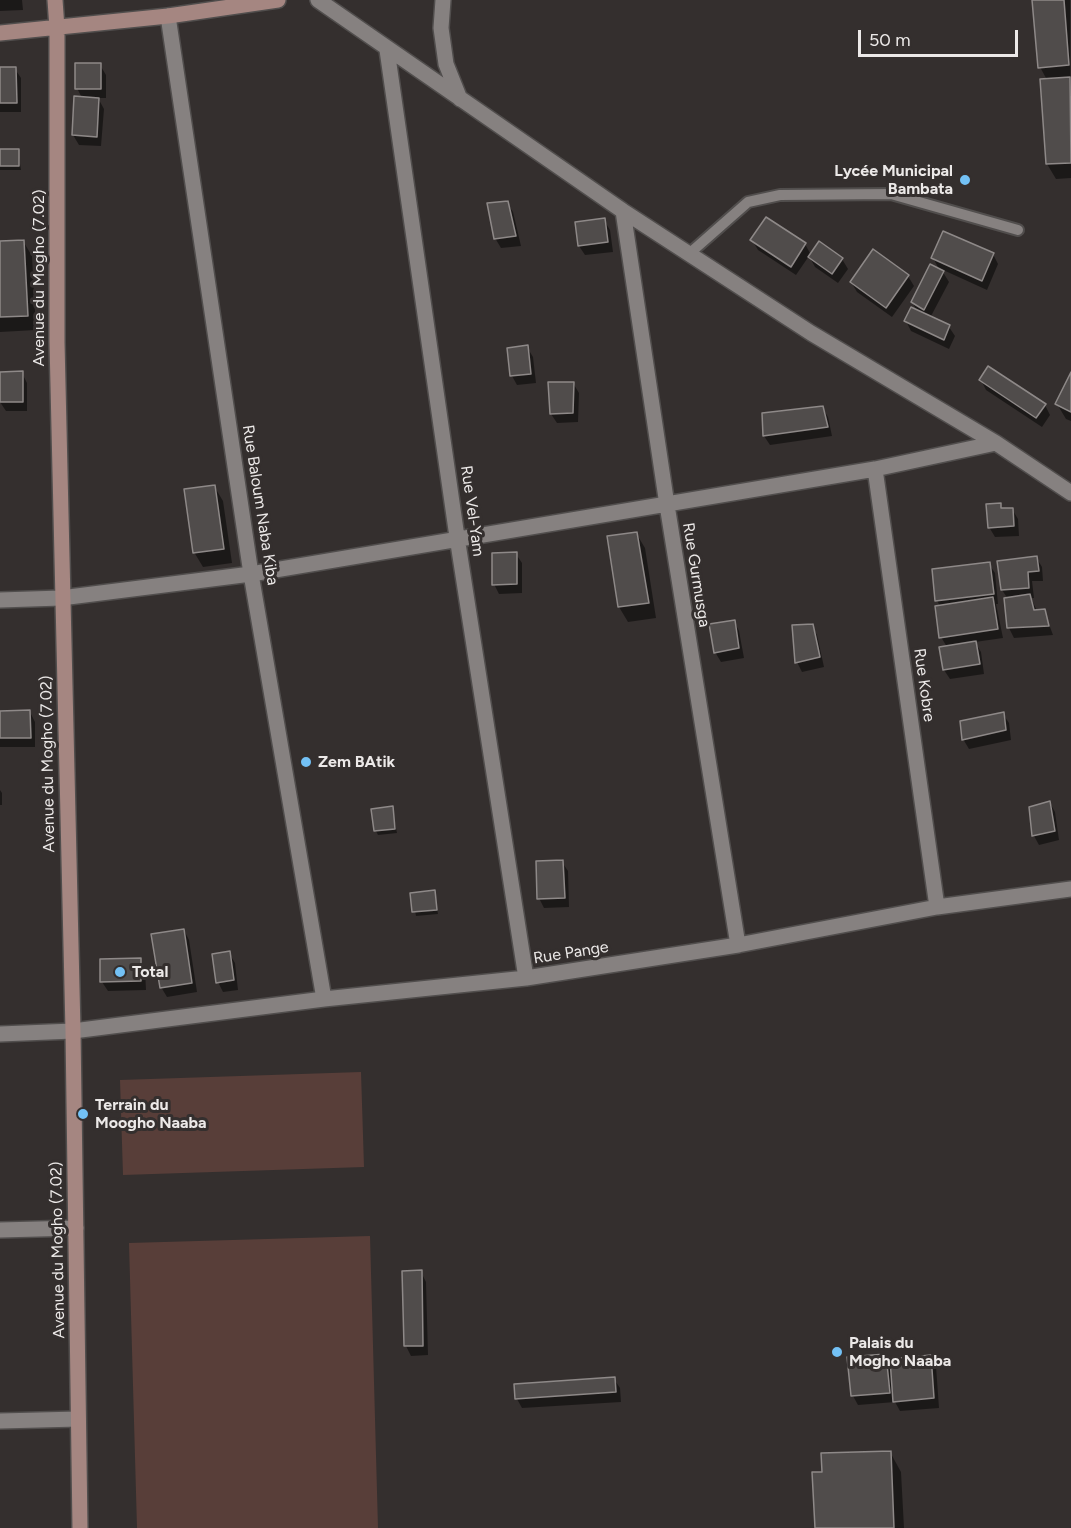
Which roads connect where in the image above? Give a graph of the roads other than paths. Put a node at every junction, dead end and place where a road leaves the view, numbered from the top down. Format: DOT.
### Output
graph roads {
  1 [pos="55,0"];
  2 [pos="278,0"];
  3 [pos="318,0"];
  4 [pos="443,0"];
  5 [pos="168,16"];
  6 [pos="57,28"];
  7 [pos="0,33"];
  8 [pos="387,50"];
  9 [pos="460,99"];
  10 [pos="623,210"];
  11 [pos="1018,230"];
  12 [pos="690,253"];
  13 [pos="996,443"];
  14 [pos="874,469"];
  15 [pos="1071,493"];
  16 [pos="667,505"];
  17 [pos="457,537"];
  18 [pos="251,574"];
  19 [pos="62,598"];
  20 [pos="0,600"];
  21 [pos="1071,889"];
  22 [pos="937,907"];
  23 [pos="738,945"];
  24 [pos="526,978"];
  25 [pos="324,999"];
  26 [pos="73,1031"];
  27 [pos="0,1034"];
  28 [pos="75,1228"];
  29 [pos="0,1230"];
  30 [pos="78,1419"];
  31 [pos="0,1421"];
  32 [pos="80,1528"];
  1 -- 6 [label="main road, Avenue du Mogho (7.02)"];
  2 -- 5 [label="main road"];
  3 -- 8 [label="street"];
  4 -- 9 [label="street"];
  5 -- 6 [label="main road"];
  5 -- 18 [label="street, Rue Baloum Naba Kiba"];
  6 -- 7 [label="main road"];
  6 -- 19 [label="main road, Avenue du Mogho (7.02)"];
  8 -- 9 [label="street"];
  8 -- 17 [label="street, Rue Vel-Yam"];
  9 -- 10 [label="street"];
  10 -- 12 [label="street"];
  10 -- 16 [label="street, Rue Gurmusga"];
  11 -- 12 [label="lane"];
  12 -- 13 [label="street"];
  13 -- 14 [label="street"];
  13 -- 15 [label="street"];
  14 -- 16 [label="street"];
  14 -- 22 [label="street, Rue Kobre"];
  16 -- 17 [label="street"];
  16 -- 23 [label="street, Rue Gurmusga"];
  17 -- 18 [label="street"];
  17 -- 24 [label="street, Rue Vel-Yam"];
  18 -- 19 [label="street"];
  18 -- 25 [label="street, Rue Baloum Naba Kiba"];
  19 -- 20 [label="street"];
  19 -- 26 [label="main road, Avenue du Mogho (7.02)"];
  21 -- 22 [label="street, Rue Pange"];
  22 -- 23 [label="street, Rue Pange"];
  23 -- 24 [label="street, Rue Pange"];
  24 -- 25 [label="street, Rue Pange"];
  25 -- 26 [label="street, Rue Pange"];
  26 -- 27 [label="street, Rue Pange"];
  26 -- 28 [label="main road, Avenue du Mogho (7.02)"];
  28 -- 29 [label="street"];
  28 -- 30 [label="main road, Avenue du Mogho (7.02)"];
  30 -- 31 [label="street"];
  30 -- 32 [label="main road, Avenue du Mogho (7.02)"];
}
